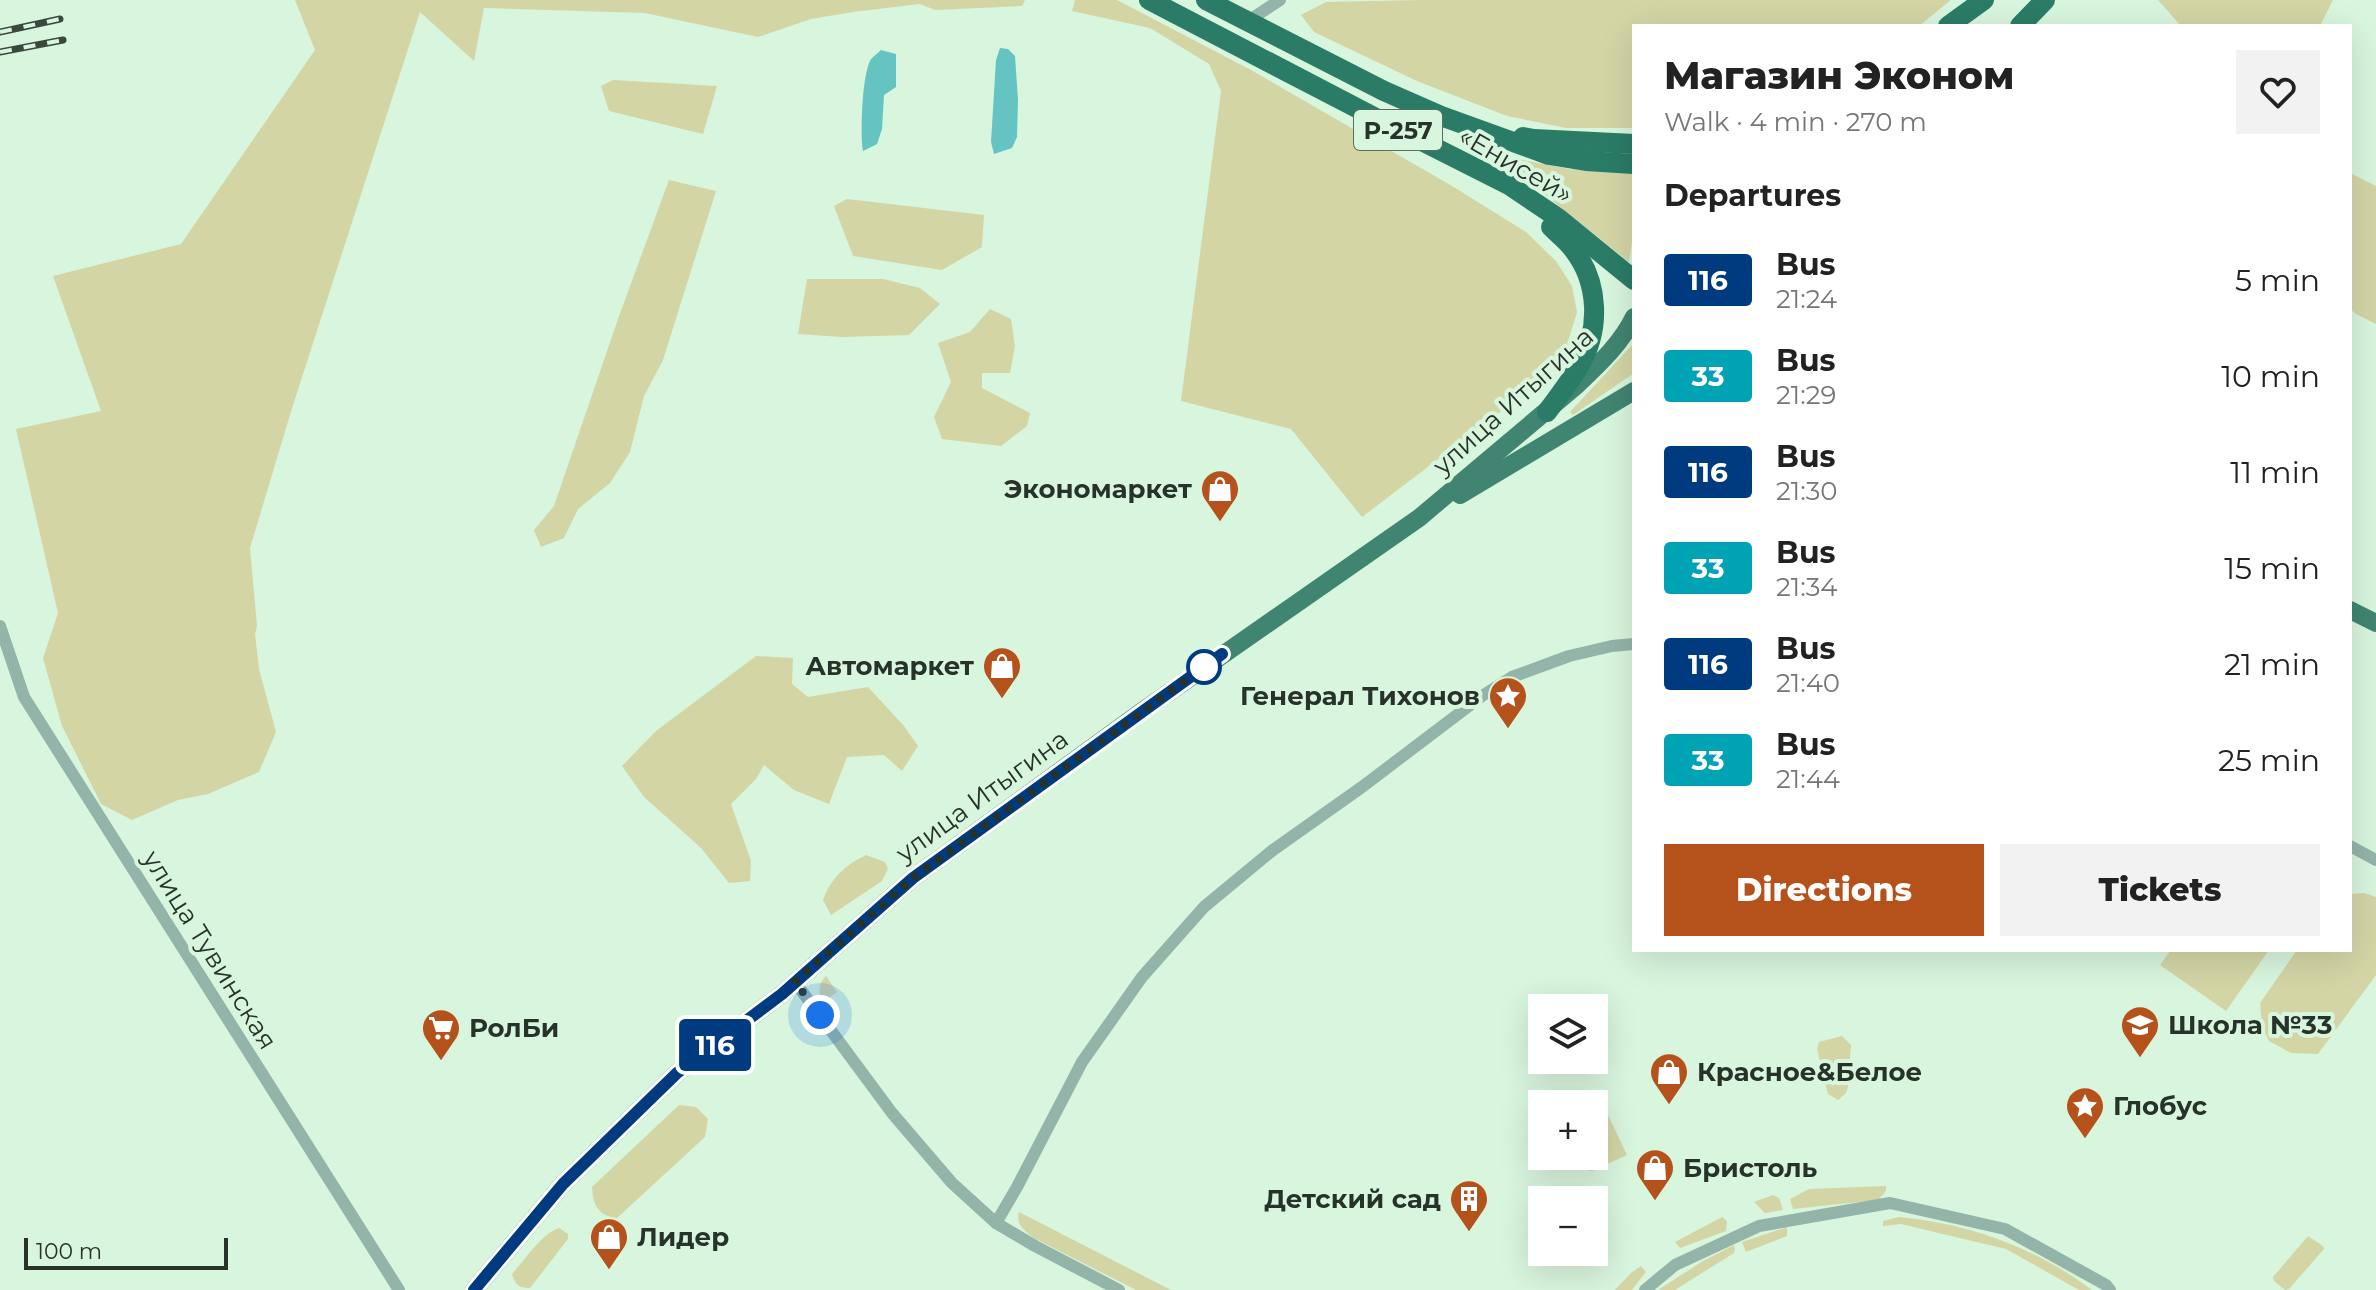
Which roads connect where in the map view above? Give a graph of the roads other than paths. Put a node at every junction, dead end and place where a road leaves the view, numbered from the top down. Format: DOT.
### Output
graph roads {
  1 [pos="1149,0"];
  2 [pos="1206,0"];
  3 [pos="1280,0"];
  4 [pos="1984,0"];
  5 [pos="1995,0"];
  6 [pos="2045,0"];
  7 [pos="1248,21"];
  8 [pos="1951,24"];
  9 [pos="1967,24"];
  10 [pos="2022,24"];
  11 [pos="1441,116"];
  12 [pos="1632,144"];
  13 [pos="1632,164"];
  14 [pos="1509,185"];
  15 [pos="1632,278"];
  16 [pos="1632,321"];
  17 [pos="1632,392"];
  18 [pos="1632,403"];
  19 [pos="1547,412"];
  20 [pos="1569,430"];
  21 [pos="1419,518"];
  22 [pos="2352,611"];
  23 [pos="2376,623"];
  24 [pos="0,626"];
  25 [pos="1632,644"];
  26 [pos="2352,847"];
  27 [pos="2376,860"];
  28 [pos="795,982"];
  29 [pos="996,1223"];
  30 [pos="399,1290"];
  31 [pos="474,1290"];
  32 [pos="1119,1290"];
  33 [pos="1645,1290"];
  34 [pos="2110,1290"];
  1 -- 14 [label="highway, «Енисей» / Р-257"];
  2 -- 7 [label="highway, «Енисей» / Р-257"];
  3 -- 7 [label="street"];
  4 -- 8 [label="highway"];
  5 -- 9 [label="highway"];
  6 -- 10 [label="highway"];
  7 -- 11 [label="highway, «Енисей» / Р-257"];
  11 -- 12 [label="highway, Р-257"];
  11 -- 13 [label="highway, Р-257"];
  14 -- 15 [label="highway, «Енисей» / Р-257"];
  14 -- 19 [label="highway"];
  16 -- 19 [label="main road, улица Итыгина"];
  17 -- 20 [label="main road, улица Итыгина"];
  18 -- 20 [label="main road"];
  19 -- 21 [label="main road, улица Итыгина"];
  20 -- 21 [label="main road, улица Итыгина"];
  21 -- 28 [label="main road, улица Итыгина"];
  22 -- 23 [label="main road"];
  24 -- 30 [label="street, улица Тувинская"];
  25 -- 29 [label="street"];
  26 -- 27 [label="street"];
  28 -- 29 [label="street"];
  28 -- 31 [label="main road, улица Итыгина"];
  29 -- 32 [label="street"];
  33 -- 34 [label="street"];
}
